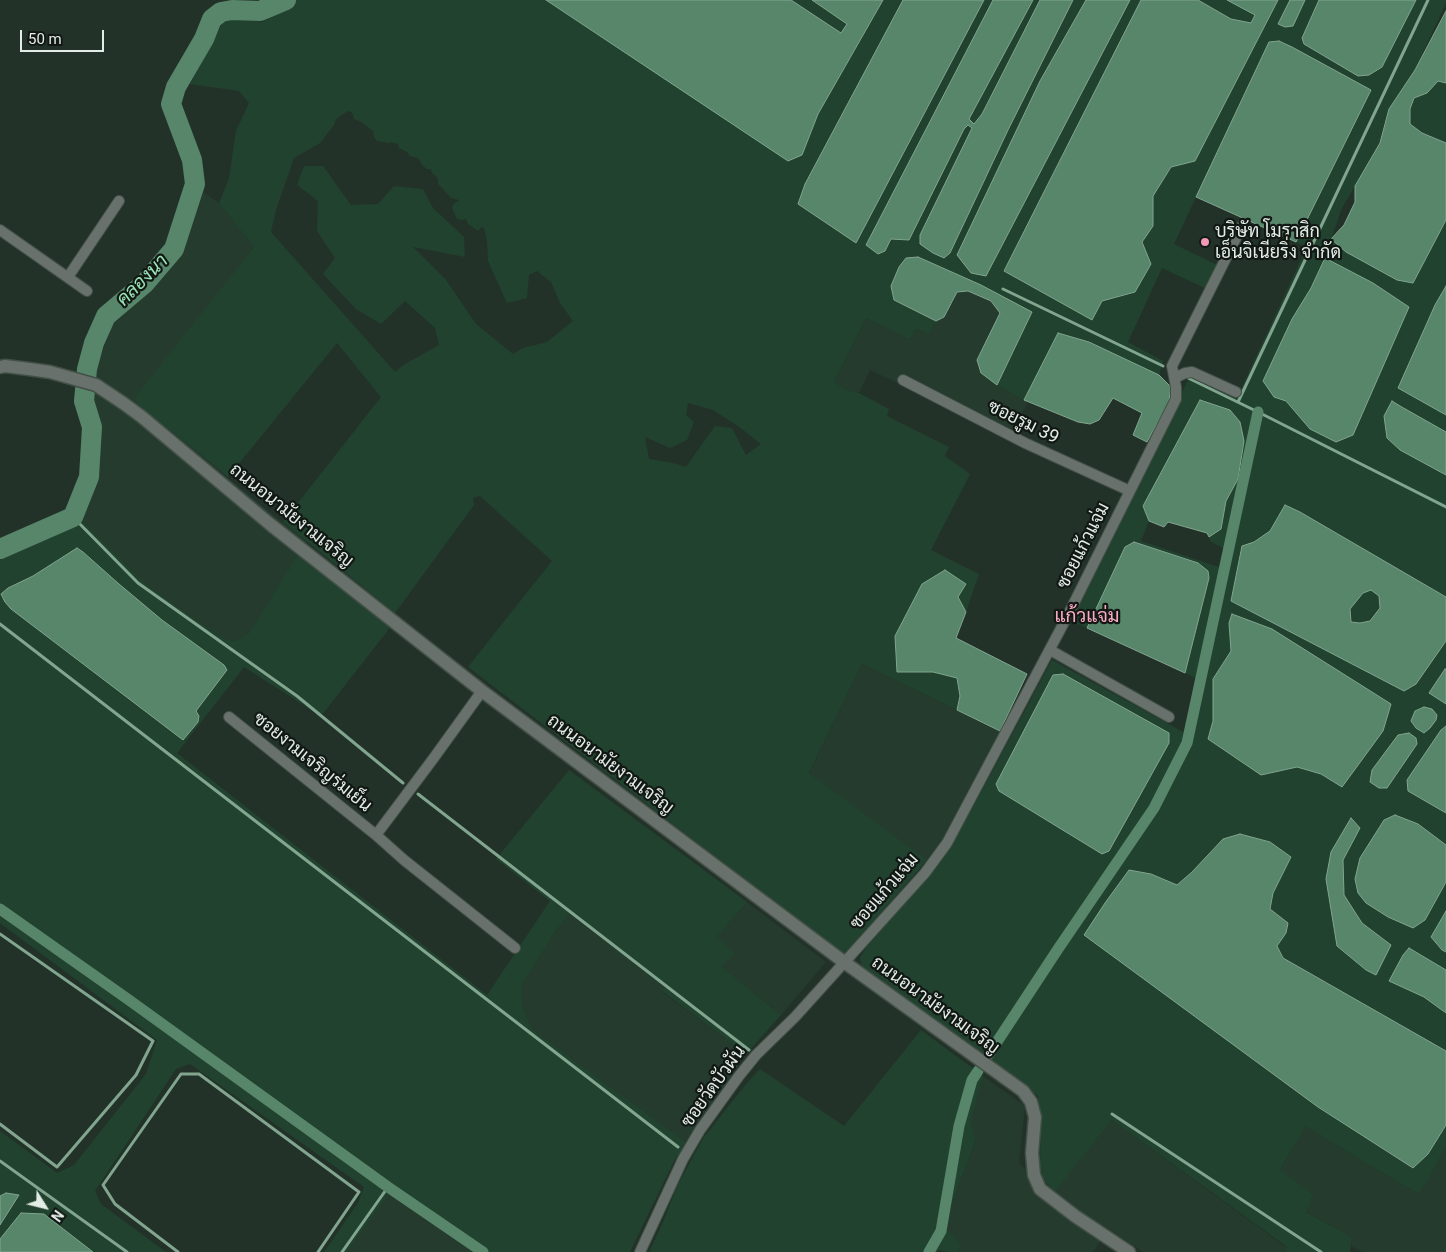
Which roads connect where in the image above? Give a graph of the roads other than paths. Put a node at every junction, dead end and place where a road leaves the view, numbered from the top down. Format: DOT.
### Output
graph roads {
  1 [pos="119,201"];
  2 [pos="1243,224"];
  3 [pos="0,230"];
  4 [pos="68,277"];
  5 [pos="87,291"];
  6 [pos="0,367"];
  7 [pos="1175,378"];
  8 [pos="903,380"];
  9 [pos="1236,392"];
  10 [pos="1130,491"];
  11 [pos="1050,650"];
  12 [pos="482,691"];
  13 [pos="229,717"];
  14 [pos="1169,717"];
  15 [pos="376,835"];
  16 [pos="515,948"];
  17 [pos="844,962"];
  18 [pos="640,1252"];
  19 [pos="1129,1252"];
  1 -- 4 [label="street"];
  2 -- 7 [label="street, ซอยแก้วแจ่ม"];
  3 -- 4 [label="street"];
  4 -- 5 [label="street"];
  6 -- 12 [label="street, ถนนอนามัยงามเจริญ"];
  7 -- 9 [label="street"];
  7 -- 10 [label="street, ซอยแก้วแจ่ม"];
  8 -- 10 [label="street, ซอยรูม 39"];
  10 -- 11 [label="street, ซอยแก้วแจ่ม"];
  11 -- 14 [label="street"];
  11 -- 17 [label="street, ซอยแก้วแจ่ม"];
  12 -- 15 [label="street, ซอยงามเจริญร่มเย็น"];
  12 -- 17 [label="street, ถนนอนามัยงามเจริญ"];
  13 -- 15 [label="street, ซอยงามเจริญร่มเย็น"];
  15 -- 16 [label="street, ซอยงามเจริญร่มเย็น"];
  17 -- 18 [label="street, ซอยวัดบัวผัน"];
  17 -- 19 [label="street, ถนนอนามัยงามเจริญ"];
}
